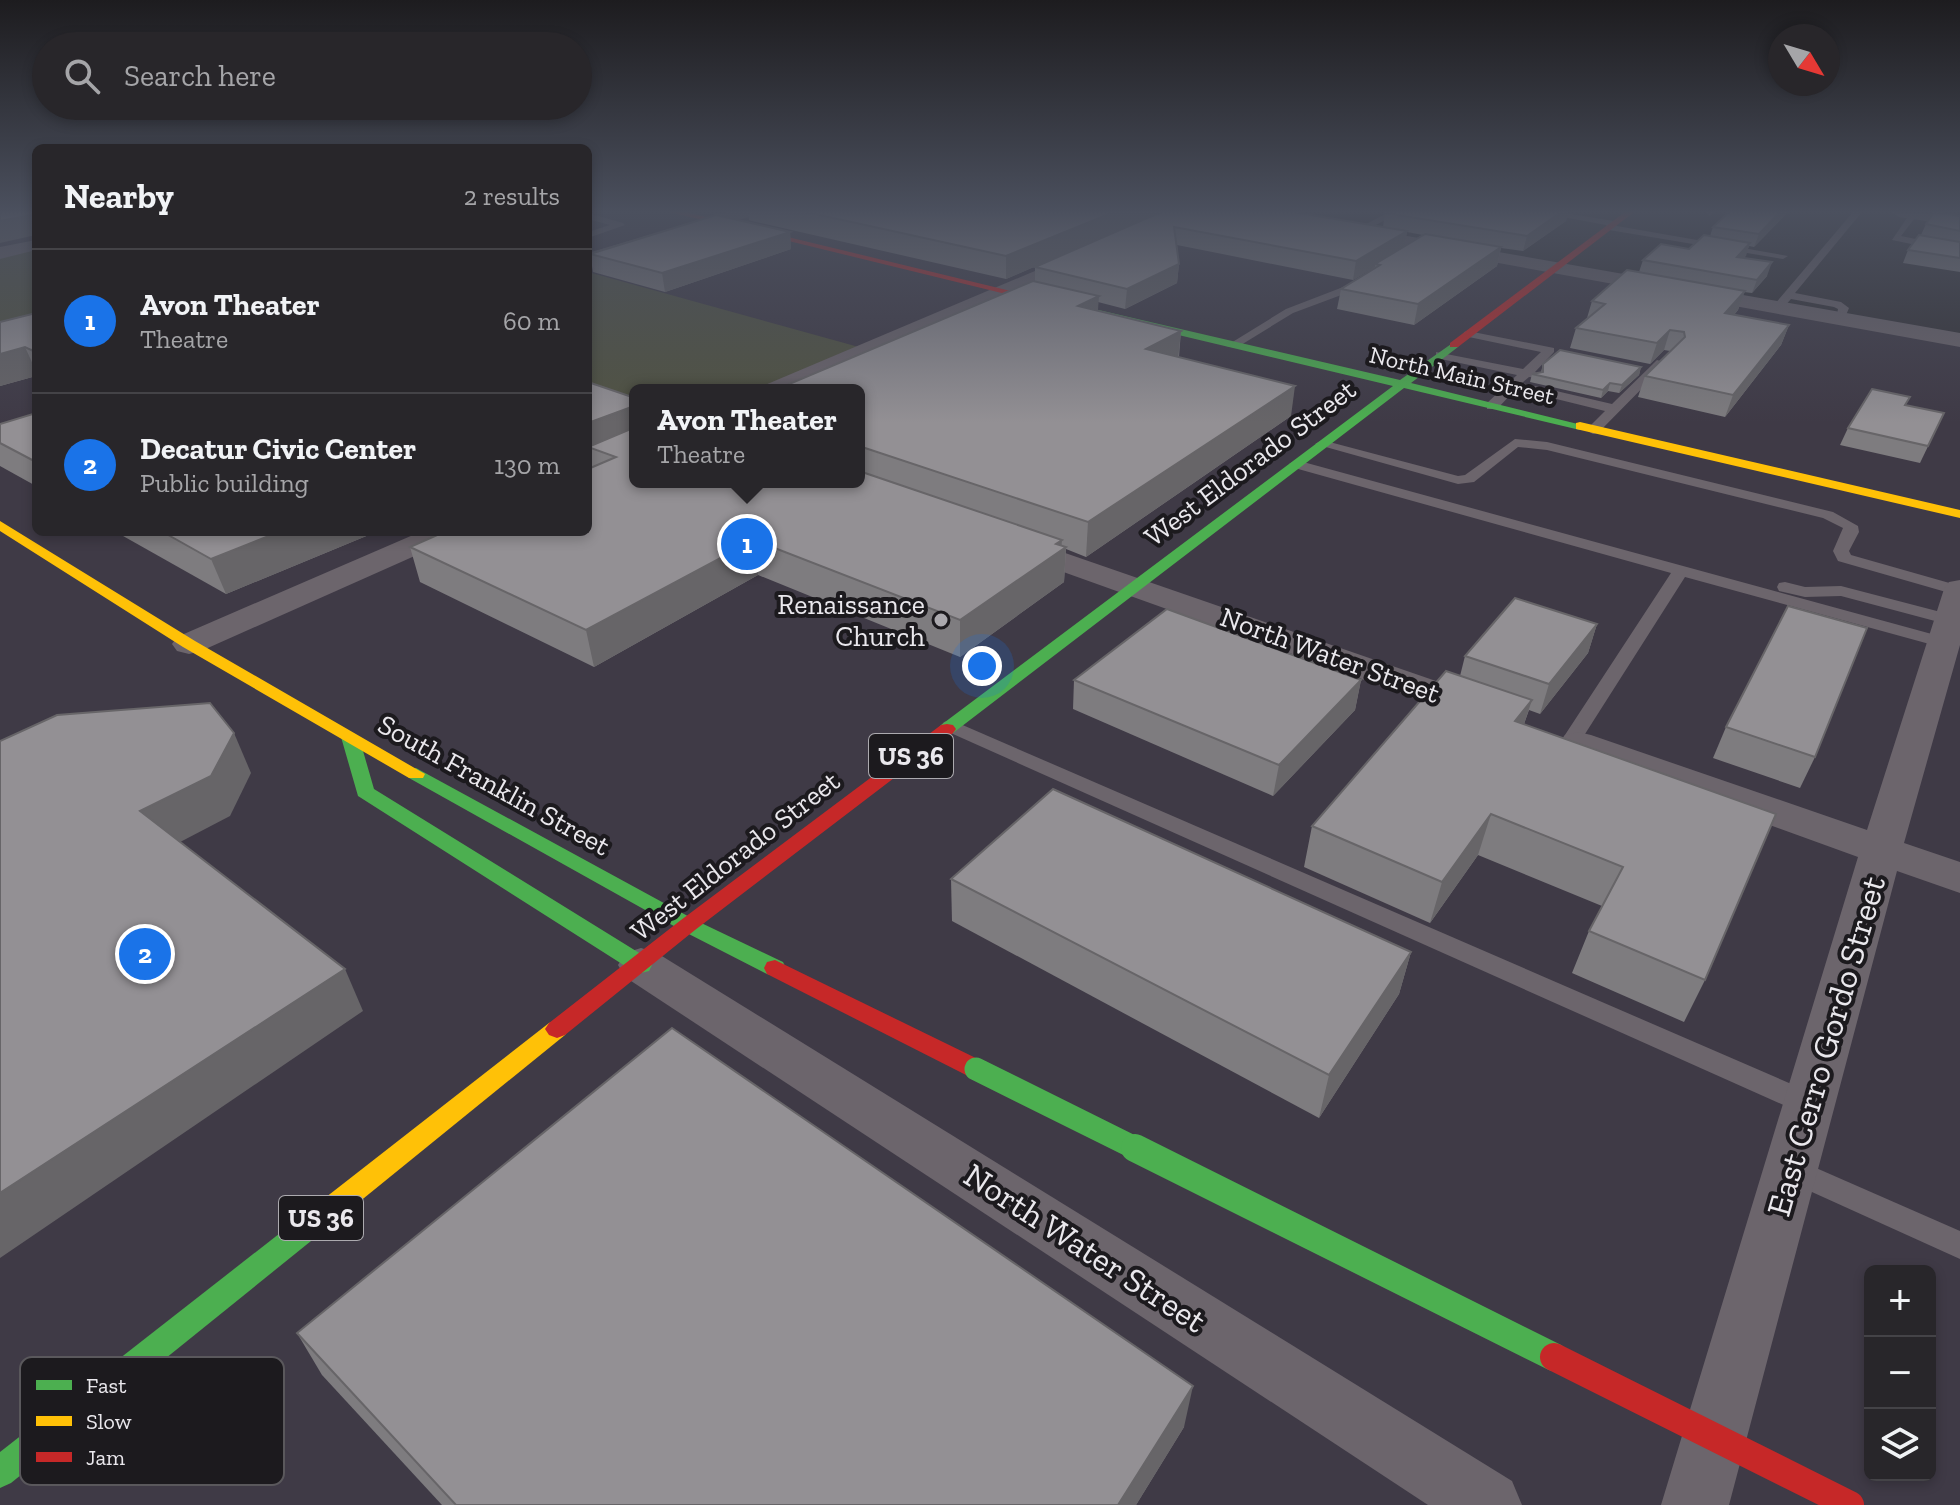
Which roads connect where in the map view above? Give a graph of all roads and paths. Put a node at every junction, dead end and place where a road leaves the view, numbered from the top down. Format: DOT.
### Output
graph roads {
  1 [pos="971,282"];
  2 [pos="1022,282"];
  3 [pos="1363,282"];
  4 [pos="1536,282"];
  5 [pos="1653,282"];
  6 [pos="1799,282"];
  7 [pos="1004,290"];
  8 [pos="1783,301"];
  9 [pos="1468,334"];
  10 [pos="1960,340"];
  11 [pos="1232,346"];
  12 [pos="1550,350"];
  13 [pos="1565,353"];
  14 [pos="1440,355"];
  15 [pos="1670,355"];
  16 [pos="1638,368"];
  17 [pos="1653,371"];
  18 [pos="1531,374"];
  19 [pos="1621,379"];
  20 [pos="1640,383"];
  21 [pos="787,384"];
  22 [pos="1400,385"];
  23 [pos="1513,385"];
  24 [pos="1608,391"];
  25 [pos="1627,396"];
  26 [pos="1492,406"];
  27 [pos="1615,409"];
  28 [pos="1593,430"];
  29 [pos="1308,454"];
  30 [pos="1422,471"];
  31 [pos="1408,483"];
  32 [pos="1960,514"];
  33 [pos="0,525"];
  34 [pos="985,534"];
  35 [pos="436,536"];
  36 [pos="1844,558"];
  37 [pos="1681,570"];
  38 [pos="1134,586"];
  39 [pos="1828,590"];
  40 [pos="1953,611"];
  41 [pos="189,644"];
  42 [pos="951,726"];
  43 [pos="1541,730"];
  44 [pos="350,737"];
  45 [pos="1881,851"];
  46 [pos="1960,878"];
  47 [pos="688,925"];
  48 [pos="641,965"];
  49 [pos="1809,1104"];
  50 [pos="1791,1169"];
  51 [pos="1960,1245"];
  52 [pos="145,1357"];
  53 [pos="20,1456"];
  54 [pos="0,1472"];
  55 [pos="1488,1505"];
  56 [pos="1695,1505"];
  57 [pos="1850,1505"];
  1 -- 7 [label="main road, North Main Street"];
  2 -- 7 [label="street"];
  3 -- 11 [label="lane"];
  4 -- 9 [label="main road, West Eldorado Street / US 36"];
  5 -- 8 [label="street"];
  6 -- 8 [label="lane"];
  7 -- 11 [label="main road, North Main Street"];
  7 -- 21 [label="street"];
  8 -- 10 [label="street"];
  9 -- 12 [label="lane"];
  9 -- 14 [label="main road, West Eldorado Street / US 36"];
  11 -- 22 [label="main road, North Main Street"];
  12 -- 13 [label="lane"];
  12 -- 18 [label="lane"];
  14 -- 18 [label="lane"];
  14 -- 22 [label="main road, West Eldorado Street / US 36"];
  15 -- 17 [label="lane"];
  16 -- 17 [label="lane"];
  17 -- 20 [label="lane"];
  18 -- 23 [label="lane"];
  19 -- 20 [label="lane"];
  20 -- 25 [label="lane"];
  22 -- 26 [label="main road, North Main Street"];
  22 -- 29 [label="main road, West Eldorado Street / US 36"];
  23 -- 26 [label="lane"];
  23 -- 27 [label="lane"];
  24 -- 25 [label="lane"];
  25 -- 27 [label="lane"];
  26 -- 28 [label="main road, North Main Street"];
  27 -- 28 [label="lane"];
  28 -- 32 [label="main road, North Main Street"];
  29 -- 30 [label="lane"];
  29 -- 31 [label="lane"];
  29 -- 37 [label="lane"];
  29 -- 38 [label="main road, West Eldorado Street / US 36"];
  30 -- 31 [label="lane"];
  30 -- 36 [label="lane"];
  31 -- 39 [label="lane"];
  33 -- 41 [label="main road, South Franklin Street"];
  34 -- 38 [label="street, North Water Street"];
  35 -- 41 [label="street"];
  36 -- 39 [label="lane"];
  36 -- 40 [label="lane"];
  37 -- 40 [label="lane"];
  37 -- 43 [label="lane"];
  38 -- 42 [label="main road, West Eldorado Street / US 36"];
  38 -- 43 [label="street, North Water Street"];
  39 -- 40 [label="lane"];
  40 -- 45 [label="street, East Cerro Gordo Street"];
  41 -- 44 [label="main road, South Franklin Street"];
  42 -- 47 [label="main road, West Eldorado Street / US 36"];
  42 -- 49 [label="lane"];
  43 -- 45 [label="street, North Water Street"];
  44 -- 47 [label="main road, South Franklin Street"];
  44 -- 48 [label="main road"];
  45 -- 46 [label="street, North Water Street"];
  45 -- 49 [label="street, East Cerro Gordo Street"];
  47 -- 48 [label="main road, West Eldorado Street / US 36"];
  47 -- 57 [label="main road, South Franklin Street, bridge"];
  48 -- 52 [label="main road, West Eldorado Street / US 36"];
  48 -- 55 [label="street, North Water Street"];
  49 -- 50 [label="street, East Cerro Gordo Street"];
  50 -- 51 [label="lane"];
  50 -- 56 [label="street, East Cerro Gordo Street"];
  53 -- 54 [label="main road, West Eldorado Street / US 36"];
}
